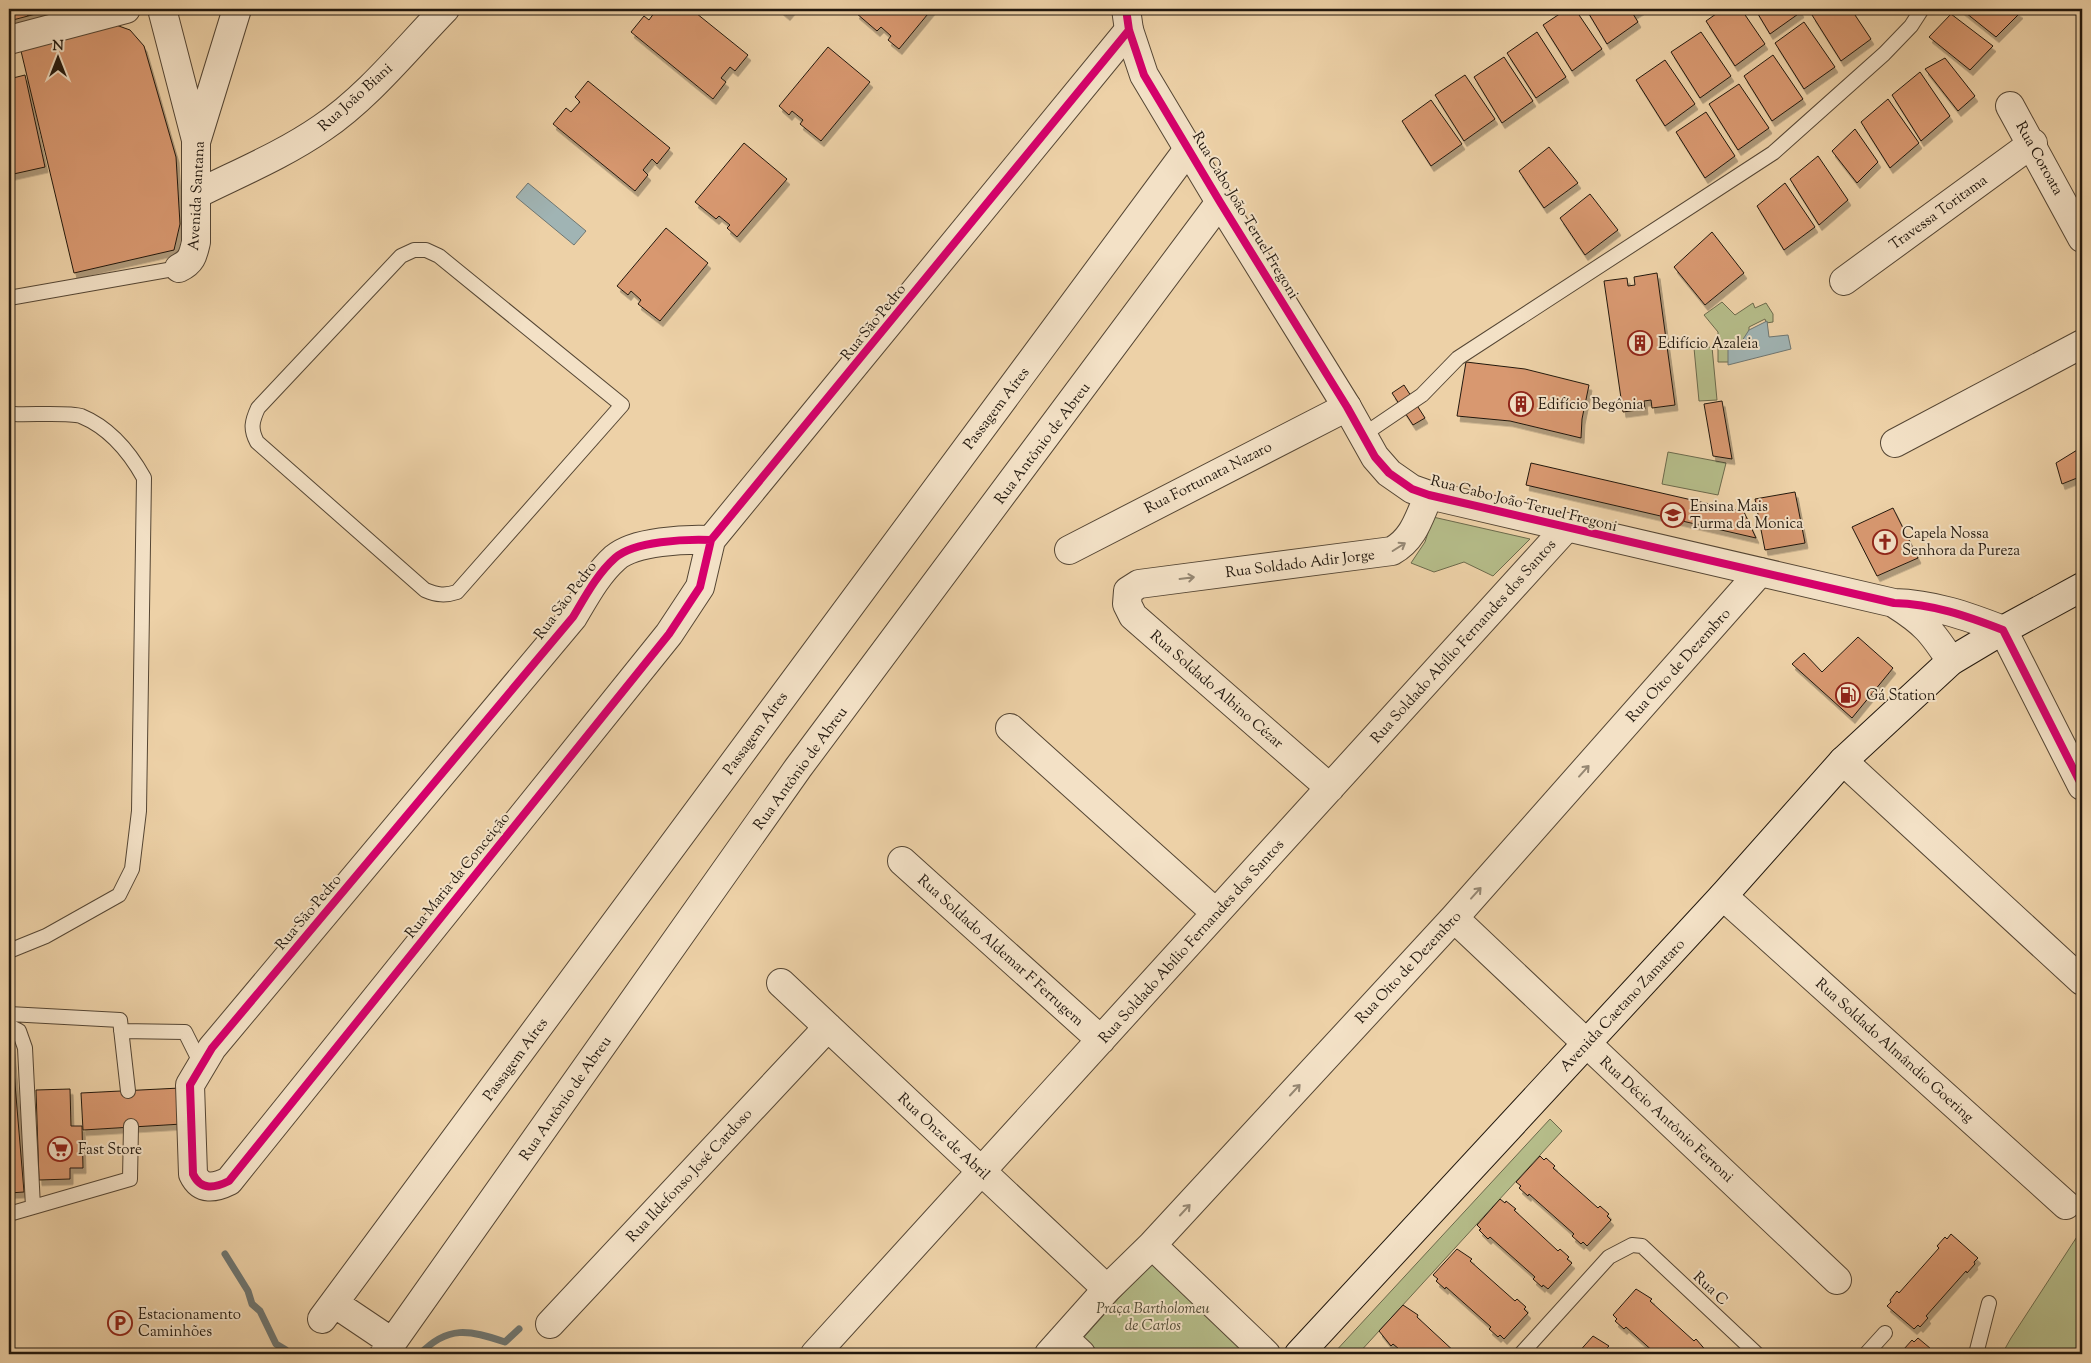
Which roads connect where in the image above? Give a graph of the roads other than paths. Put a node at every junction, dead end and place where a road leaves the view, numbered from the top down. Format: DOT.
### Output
graph roads {
  1 [pos="126,9"];
  2 [pos="162,9"];
  3 [pos="237,9"];
  4 [pos="446,9"];
  5 [pos="1922,9"];
  6 [pos="1128,19"];
  7 [pos="9,40"];
  8 [pos="2010,106"];
  9 [pos="196,142"];
  10 [pos="2033,143"];
  11 [pos="1188,148"];
  12 [pos="197,194"];
  13 [pos="1220,202"];
  14 [pos="2082,238"];
  15 [pos="401,256"];
  16 [pos="179,268"];
  17 [pos="1844,282"];
  18 [pos="9,298"];
  19 [pos="2082,344"];
  20 [pos="1348,407"];
  21 [pos="14,414"];
  22 [pos="1363,435"];
  23 [pos="1895,443"];
  24 [pos="1429,495"];
  25 [pos="1566,528"];
  26 [pos="711,540"];
  27 [pos="1069,550"];
  28 [pos="1760,572"];
  29 [pos="1139,584"];
  30 [pos="2082,587"];
  31 [pos="1894,603"];
  32 [pos="2003,630"];
  33 [pos="1952,661"];
  34 [pos="1010,728"];
  35 [pos="1843,761"];
  36 [pos="2082,786"];
  37 [pos="1330,788"];
  38 [pos="902,861"];
  39 [pos="1723,896"];
  40 [pos="1216,913"];
  41 [pos="1454,918"];
  42 [pos="9,951"];
  43 [pos="2082,981"];
  44 [pos="781,983"];
  45 [pos="9,1014"];
  46 [pos="9,1026"];
  47 [pos="828,1027"];
  48 [pos="122,1031"];
  49 [pos="1100,1040"];
  50 [pos="1586,1043"];
  51 [pos="201,1064"];
  52 [pos="128,1091"];
  53 [pos="131,1126"];
  54 [pos="981,1171"];
  55 [pos="193,1174"];
  56 [pos="2066,1205"];
  57 [pos="33,1207"];
  58 [pos="9,1214"];
  59 [pos="1152,1245"];
  60 [pos="1837,1280"];
  61 [pos="1107,1289"];
  62 [pos="1990,1303"];
  63 [pos="328,1311"];
  64 [pos="550,1324"];
  65 [pos="1885,1333"];
  66 [pos="388,1348"];
  67 [pos="1065,1349"];
  68 [pos="815,1354"];
  69 [pos="1266,1354"];
  70 [pos="1299,1354"];
  71 [pos="1521,1354"];
  72 [pos="1758,1354"];
  73 [pos="1866,1354"];
  74 [pos="1976,1354"];
  1 -- 7 [label="street"];
  2 -- 9 [label="street"];
  3 -- 9 [label="street, Avenida Santana"];
  4 -- 12 [label="street, Rua João Biani"];
  5 -- 22 [label="lane"];
  6 -- 11 [label="street, Rua Cabo João Teruel Fregoni"];
  6 -- 26 [label="street, Rua São Pedro"];
  8 -- 10 [label="street, Rua Coroata"];
  9 -- 12 [label="street, Avenida Santana"];
  10 -- 14 [label="street, Rua Coroata"];
  10 -- 17 [label="street, Travessa Toritama"];
  11 -- 13 [label="street, Rua Cabo João Teruel Fregoni"];
  11 -- 63 [label="street, Passagem Aíres"];
  12 -- 16 [label="street, Avenida Santana"];
  13 -- 20 [label="street, Rua Cabo João Teruel Fregoni"];
  13 -- 66 [label="street, Rua Antônio de Abreu"];
  15 -- 15 [label="lane"];
  16 -- 18 [label="lane, Avenida Santana"];
  19 -- 23 [label="street"];
  20 -- 22 [label="street, Rua Cabo João Teruel Fregoni"];
  20 -- 27 [label="street, Rua Fortunata Nazaro"];
  21 -- 42 [label="lane"];
  22 -- 24 [label="street, Rua Cabo João Teruel Fregoni"];
  24 -- 25 [label="street, Rua Cabo João Teruel Fregoni"];
  29 -- 24 [label="street, Rua Soldado Adir Jorge, one-way"];
  25 -- 28 [label="street, Rua Cabo João Teruel Fregoni"];
  25 -- 37 [label="street, Rua Soldado Abílio Fernandes dos Santos"];
  26 -- 51 [label="street, Rua São Pedro"];
  26 -- 55 [label="street, Rua Maria da Conceição"];
  28 -- 31 [label="street, Rua Cabo João Teruel Fregoni"];
  41 -- 28 [label="street, Rua Oito de Dezembro, one-way"];
  29 -- 37 [label="street, Rua Soldado Albino Cézar"];
  30 -- 32 [label="street"];
  31 -- 32 [label="street, Rua Cabo João Teruel Fregoni"];
  31 -- 33 [label="street, Rua Cabo João Teruel Fregoni"];
  32 -- 33 [label="street"];
  32 -- 36 [label="street"];
  33 -- 35 [label="street, Avenida Caetano Zamataro"];
  34 -- 40 [label="street"];
  35 -- 39 [label="street, Avenida Caetano Zamataro"];
  35 -- 43 [label="street"];
  37 -- 40 [label="street, Rua Soldado Abílio Fernandes dos Santos"];
  38 -- 49 [label="street, Rua Soldado Aldemar F Ferrugem"];
  39 -- 50 [label="street, Avenida Caetano Zamataro"];
  39 -- 56 [label="street, Rua Soldado Almândio Goering"];
  40 -- 49 [label="street, Rua Soldado Abílio Fernandes dos Santos"];
  41 -- 50 [label="street, Rua Décio Antônio Ferroni"];
  59 -- 41 [label="street, Rua Oito de Dezembro, one-way"];
  44 -- 47 [label="street, Rua Onze de Abril"];
  45 -- 48 [label="lane"];
  46 -- 57 [label="lane"];
  47 -- 54 [label="street, Rua Onze de Abril"];
  47 -- 64 [label="street, Rua Ildefonso José Cardoso"];
  48 -- 51 [label="lane"];
  48 -- 52 [label="lane"];
  49 -- 54 [label="street, Rua Soldado Abílio Fernandes dos Santos"];
  50 -- 60 [label="street, Rua Décio Antônio Ferroni"];
  50 -- 70 [label="street, Avenida Caetano Zamataro"];
  51 -- 55 [label="street, Rua São Pedro"];
  53 -- 57 [label="lane"];
  54 -- 61 [label="street, Rua Onze de Abril"];
  54 -- 68 [label="street, Rua Soldado Abílio Fernandes dos Santos"];
  57 -- 58 [label="lane"];
  59 -- 61 [label="street, Rua Oito de Dezembro"];
  59 -- 69 [label="street"];
  61 -- 67 [label="street, Rua Oito de Dezembro"];
  62 -- 74 [label="lane"];
  63 -- 66 [label="street, Rua Antônio de Abreu"];
  65 -- 73 [label="lane"];
  71 -- 72 [label="lane, Rua C"];
}
